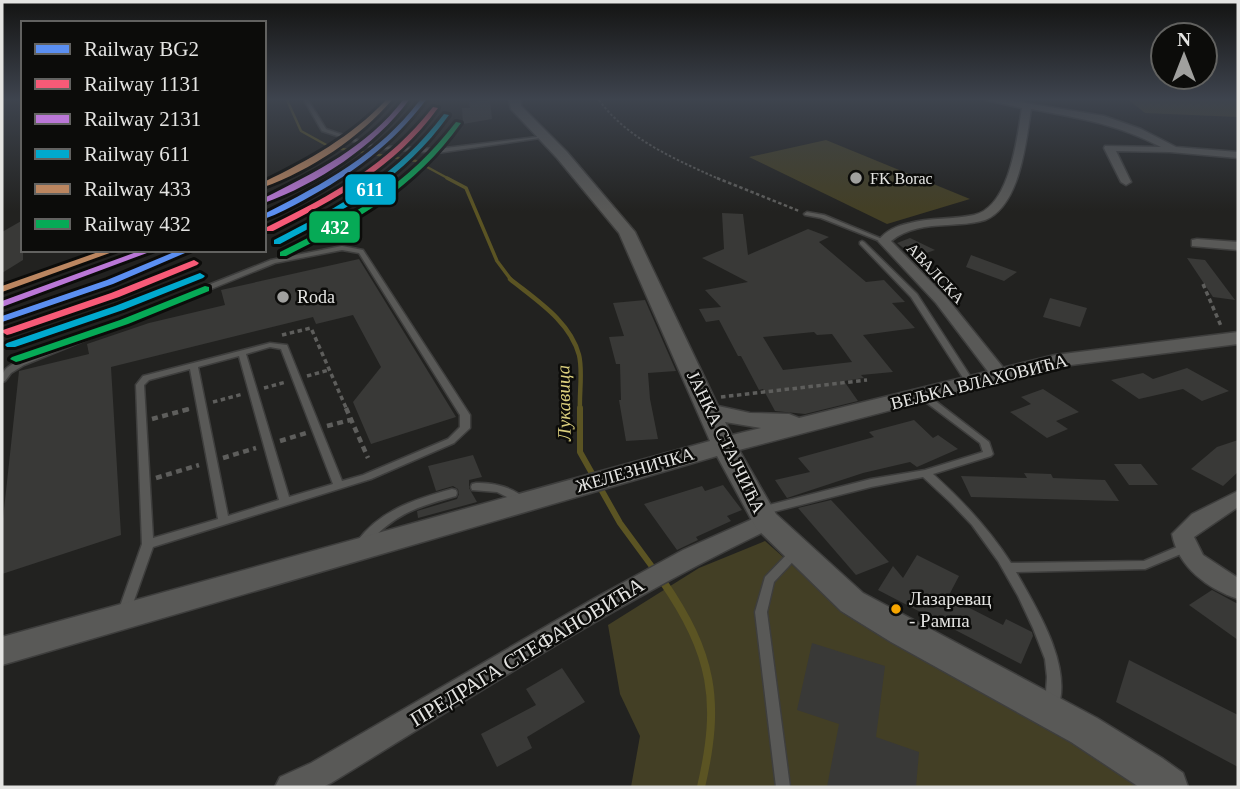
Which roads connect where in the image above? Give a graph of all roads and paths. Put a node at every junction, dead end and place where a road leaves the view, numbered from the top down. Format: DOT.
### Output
graph roads {
  1 [pos="344,137"];
  2 [pos="545,137"];
  3 [pos="636,137"];
  4 [pos="1022,137"];
  5 [pos="1149,137"];
  6 [pos="1174,150"];
  7 [pos="1238,156"];
  8 [pos="1126,181"];
  9 [pos="807,214"];
  10 [pos="884,241"];
  11 [pos="862,243"];
  12 [pos="1197,243"];
  13 [pos="1238,246"];
  14 [pos="1203,284"];
  15 [pos="1232,338"];
  16 [pos="242,353"];
  17 [pos="193,365"];
  18 [pos="329,370"];
  19 [pos="999,374"];
  20 [pos="2,379"];
  21 [pos="297,379"];
  22 [pos="867,380"];
  23 [pos="970,382"];
  24 [pos="253,391"];
  25 [pos="922,395"];
  26 [pos="201,405"];
  27 [pos="710,405"];
  28 [pos="351,419"];
  29 [pos="142,422"];
  30 [pos="813,424"];
  31 [pos="316,430"];
  32 [pos="268,444"];
  33 [pos="724,445"];
  34 [pos="212,461"];
  35 [pos="925,473"];
  36 [pos="145,481"];
  37 [pos="338,485"];
  38 [pos="476,487"];
  39 [pos="452,493"];
  40 [pos="1238,498"];
  41 [pos="536,499"];
  42 [pos="285,502"];
  43 [pos="763,516"];
  44 [pos="224,521"];
  45 [pos="148,544"];
  46 [pos="1184,548"];
  47 [pos="357,550"];
  48 [pos="797,551"];
  49 [pos="1007,568"];
  50 [pos="1238,590"];
  51 [pos="122,617"];
  52 [pos="2,651"];
  53 [pos="1051,712"];
  54 [pos="1159,779"];
  55 [pos="290,787"];
  56 [pos="783,787"];
  57 [pos="1188,787"];
  1 -- 2 [label="lane"];
  2 -- 27 [label="street, ЈАНКА СТАЈЧИЋА"];
  3 -- 9 [label="path"];
  4 -- 10 [label="street, АВАЛСКА"];
  5 -- 6 [label="street"];
  6 -- 7 [label="street"];
  6 -- 8 [label="street"];
  9 -- 10 [label="lane"];
  10 -- 19 [label="street, АВАЛСКА"];
  11 -- 23 [label="lane"];
  12 -- 13 [label="street"];
  14 -- 15 [label="path"];
  15 -- 19 [label="street, ВЕЉКА ВЛАХОВИЋА"];
  16 -- 17 [label="lane"];
  16 -- 21 [label="lane"];
  16 -- 24 [label="lane"];
  17 -- 26 [label="lane"];
  17 -- 29 [label="lane"];
  18 -- 21 [label="path"];
  19 -- 23 [label="street, ВЕЉКА ВЛАХОВИЋА"];
  20 -- 37 [label="lane"];
  21 -- 24 [label="path"];
  21 -- 31 [label="lane"];
  22 -- 27 [label="path"];
  23 -- 25 [label="street, ВЕЉКА ВЛАХОВИЋА"];
  24 -- 26 [label="path"];
  24 -- 32 [label="lane"];
  25 -- 30 [label="street, ВЕЉКА ВЛАХОВИЋА"];
  25 -- 35 [label="lane"];
  26 -- 29 [label="path"];
  26 -- 34 [label="lane"];
  27 -- 30 [label="street"];
  27 -- 33 [label="street, ЈАНКА СТАЈЧИЋА"];
  28 -- 31 [label="path"];
  29 -- 36 [label="lane"];
  30 -- 33 [label="street, ВЕЉКА ВЛАХОВИЋА"];
  31 -- 32 [label="path"];
  31 -- 37 [label="lane"];
  32 -- 34 [label="path"];
  32 -- 42 [label="lane"];
  33 -- 41 [label="street, ЖЕЛЕЗНИЧКА"];
  33 -- 43 [label="street, ЈАНКА СТАЈЧИЋА"];
  34 -- 36 [label="path"];
  34 -- 44 [label="lane"];
  35 -- 43 [label="lane"];
  35 -- 49 [label="lane"];
  36 -- 45 [label="lane"];
  37 -- 42 [label="lane"];
  38 -- 41 [label="lane"];
  39 -- 47 [label="lane"];
  40 -- 46 [label="street"];
  41 -- 47 [label="street, ЖЕЛЕЗНИЧКА"];
  42 -- 44 [label="lane"];
  43 -- 48 [label="street, ЈАНКА СТАЈЧИЋА"];
  43 -- 55 [label="street, ПРЕДРАГА СТЕФАНОВИЋА"];
  44 -- 45 [label="lane"];
  45 -- 51 [label="lane"];
  46 -- 49 [label="lane"];
  46 -- 50 [label="street"];
  47 -- 51 [label="street, ЖЕЛЕЗНИЧКА"];
  48 -- 53 [label="street, ЈАНКА СТАЈЧИЋА"];
  48 -- 56 [label="lane"];
  49 -- 53 [label="lane"];
  51 -- 52 [label="street, ЖЕЛЕЗНИЧКА"];
  53 -- 54 [label="street, ЈАНКА СТАЈЧИЋА"];
  54 -- 57 [label="street, ЈАНКА СТАЈЧИЋА"];
}
